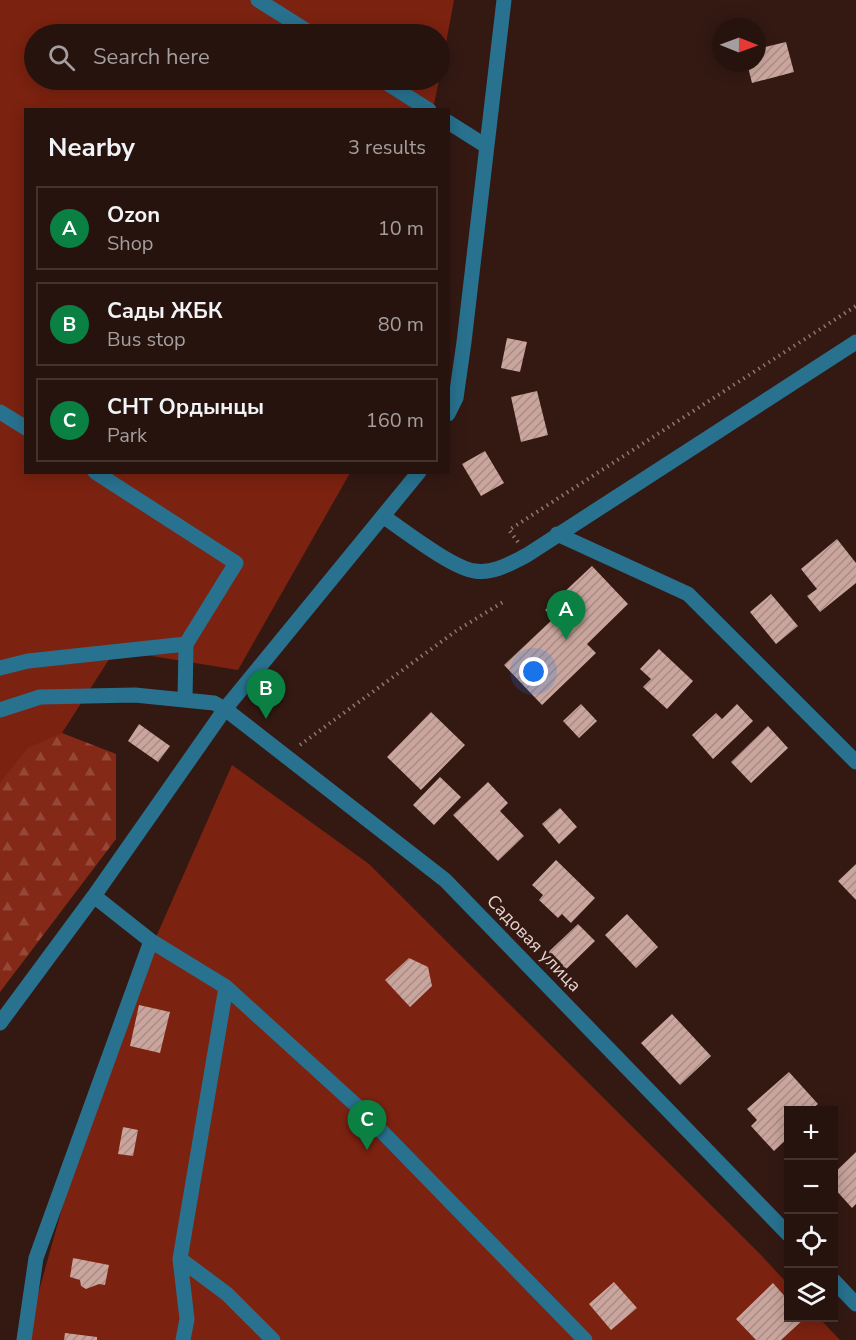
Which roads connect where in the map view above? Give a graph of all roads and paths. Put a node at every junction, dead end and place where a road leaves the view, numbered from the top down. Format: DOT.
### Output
graph roads {
  1 [pos="258,0"];
  2 [pos="504,0"];
  3 [pos="296,24"];
  4 [pos="398,90"];
  5 [pos="426,108"];
  6 [pos="450,123"];
  7 [pos="486,146"];
  8 [pos="856,306"];
  9 [pos="856,342"];
  10 [pos="450,410"];
  11 [pos="0,412"];
  12 [pos="24,427"];
  13 [pos="98,474"];
  14 [pos="417,474"];
  15 [pos="384,517"];
  16 [pos="557,534"];
  17 [pos="527,555"];
  18 [pos="503,602"];
  19 [pos="186,644"];
  20 [pos="0,668"];
  21 [pos="185,700"];
  22 [pos="225,709"];
  23 [pos="0,710"];
  24 [pos="285,756"];
  25 [pos="856,762"];
  26 [pos="94,896"];
  27 [pos="151,941"];
  28 [pos="226,987"];
  29 [pos="0,1023"];
  30 [pos="784,1229"];
  31 [pos="180,1259"];
  32 [pos="838,1285"];
  33 [pos="856,1304"];
  34 [pos="24,1340"];
  35 [pos="183,1340"];
  36 [pos="273,1340"];
  37 [pos="585,1340"];
  1 -- 3 [label="street"];
  2 -- 7 [label="street"];
  4 -- 5 [label="street"];
  6 -- 7 [label="street"];
  7 -- 10 [label="street"];
  8 -- 17 [label="path"];
  9 -- 16 [label="street"];
  11 -- 12 [label="street"];
  13 -- 19 [label="street"];
  14 -- 15 [label="street"];
  15 -- 17 [label="street"];
  15 -- 22 [label="street"];
  16 -- 17 [label="street"];
  16 -- 25 [label="street"];
  18 -- 24 [label="path"];
  19 -- 20 [label="street"];
  19 -- 21 [label="street"];
  21 -- 22 [label="street"];
  21 -- 23 [label="street"];
  22 -- 24 [label="street, Садовая улица"];
  22 -- 26 [label="street"];
  24 -- 30 [label="street, Садовая улица"];
  26 -- 27 [label="street"];
  26 -- 29 [label="street"];
  27 -- 28 [label="street"];
  27 -- 34 [label="street"];
  28 -- 31 [label="street"];
  28 -- 37 [label="street"];
  31 -- 35 [label="street"];
  31 -- 36 [label="street"];
  32 -- 33 [label="street"];
}
